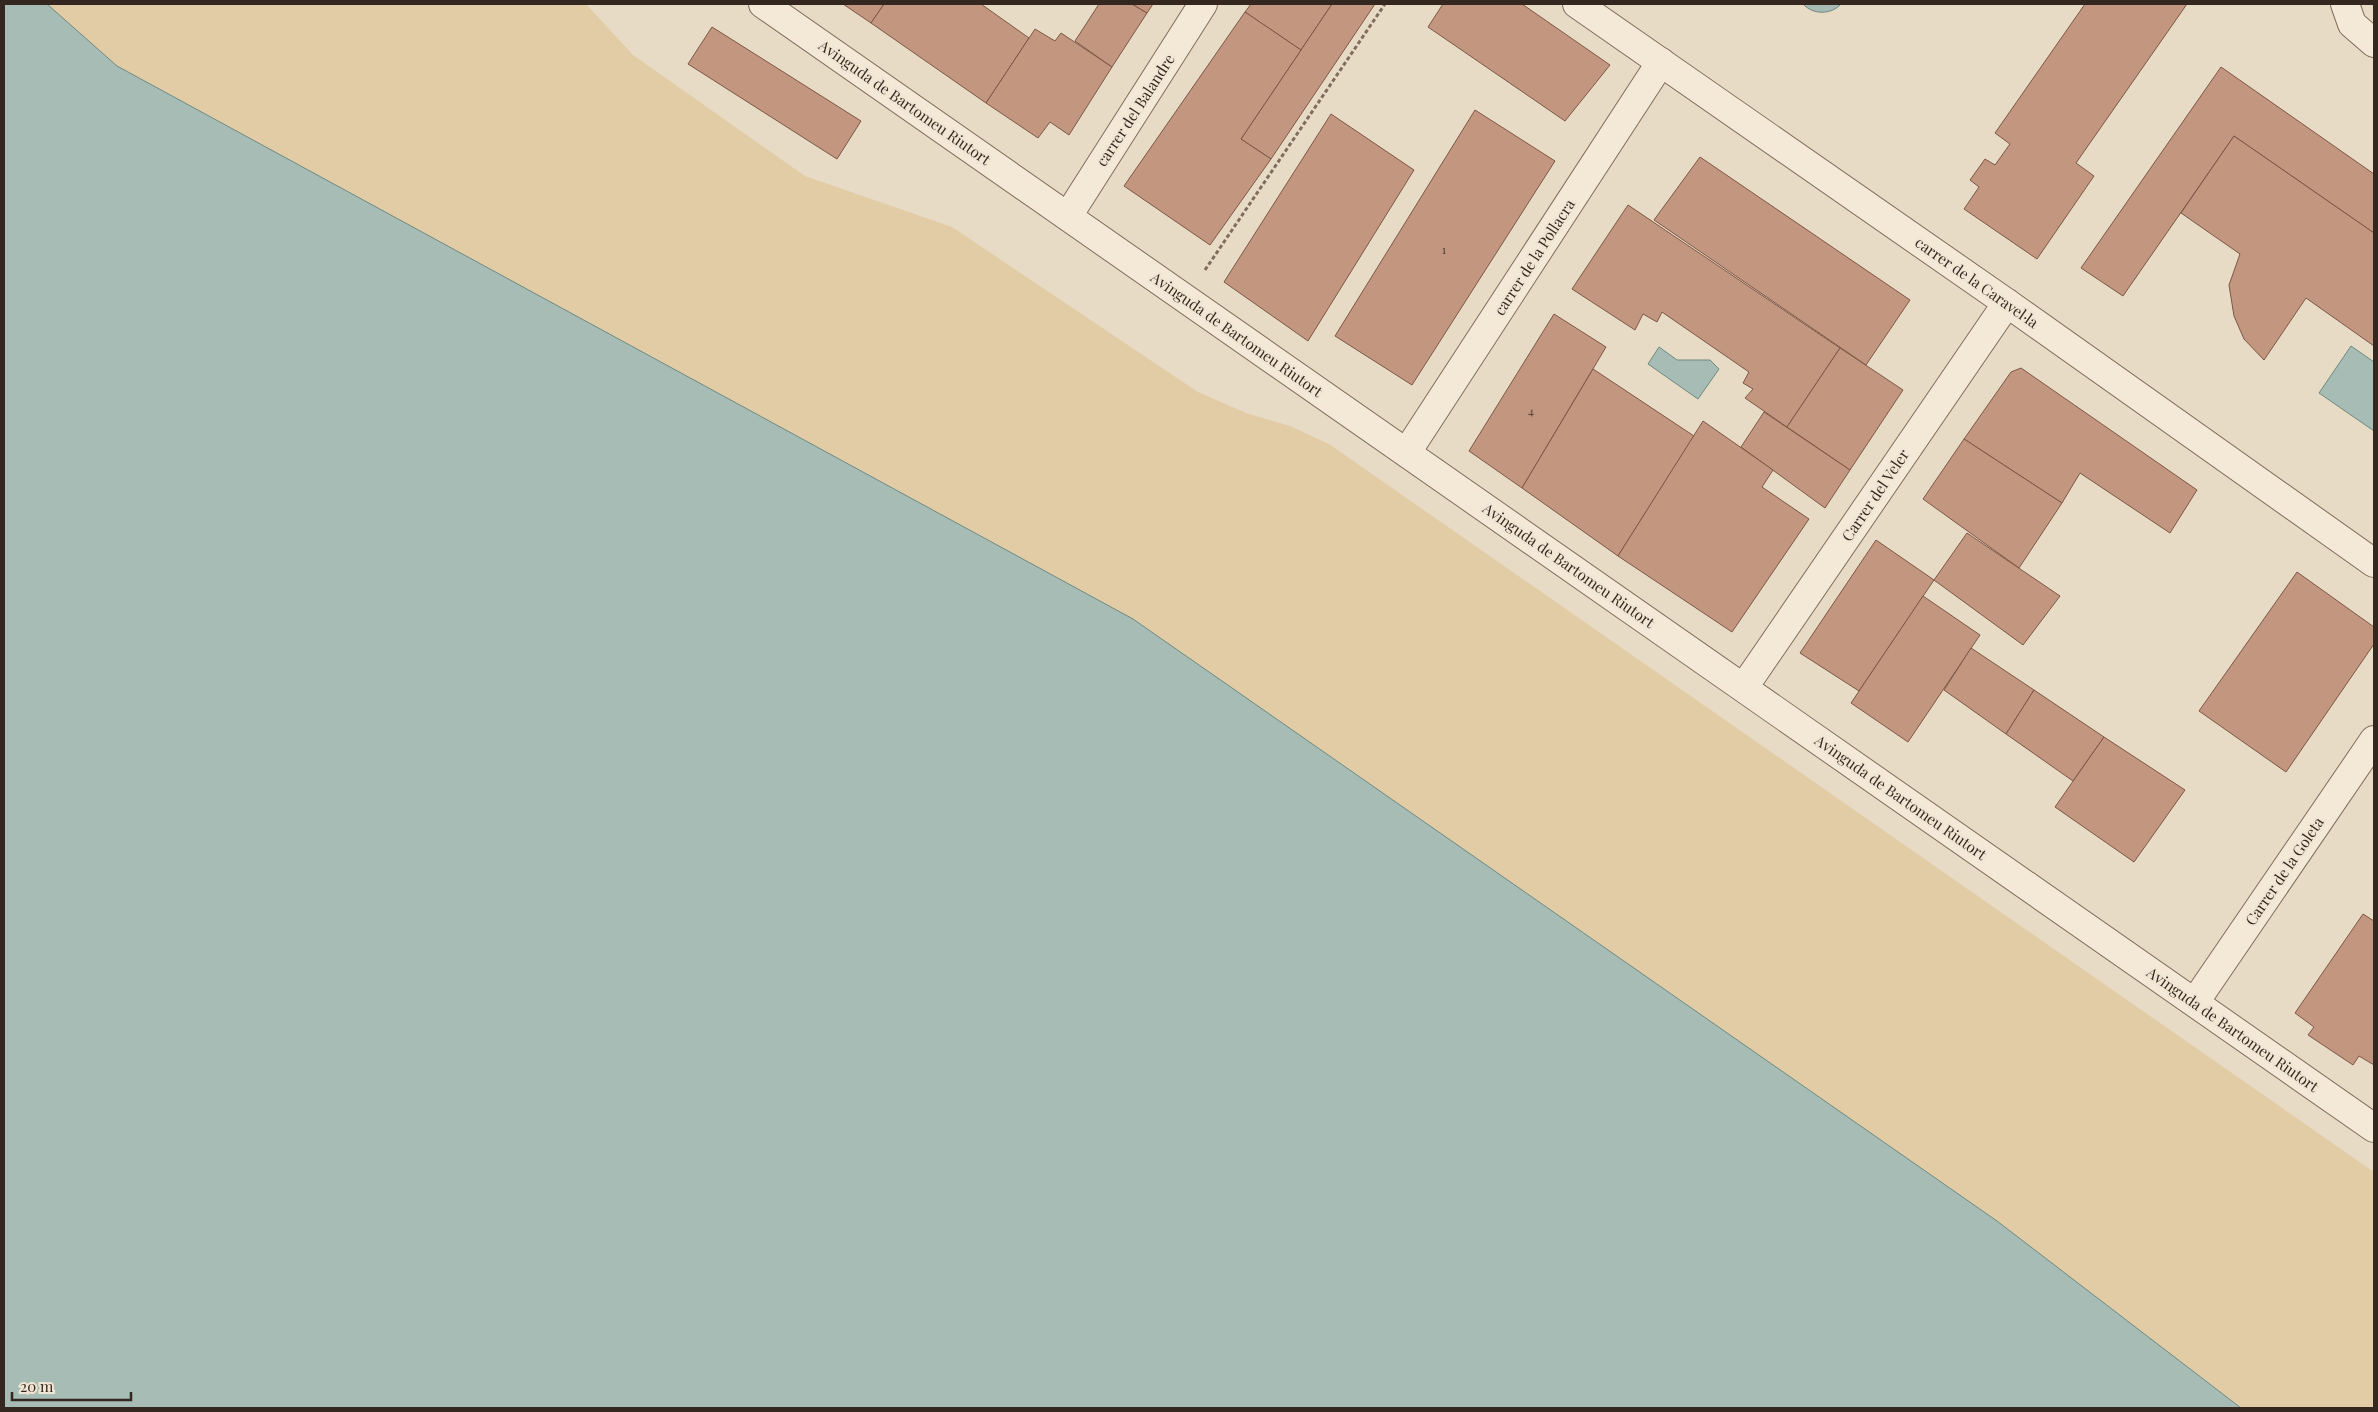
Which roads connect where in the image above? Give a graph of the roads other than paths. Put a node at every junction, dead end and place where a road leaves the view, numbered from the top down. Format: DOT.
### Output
graph roads {
  1 [pos="764,4"];
  2 [pos="1203,4"];
  3 [pos="1578,4"];
  4 [pos="2345,4"];
  5 [pos="2374,43"];
  6 [pos="1661,62"];
  7 [pos="1068,216"];
  8 [pos="2007,302"];
  9 [pos="1407,452"];
  10 [pos="2374,563"];
  11 [pos="1744,687"];
  12 [pos="2374,740"];
  13 [pos="2195,1002"];
  14 [pos="2374,1128"];
  1 -- 7 [label="street, Avinguda de Bartomeu Riutort"];
  2 -- 7 [label="street, carrer del Balandre"];
  3 -- 6 [label="street, carrer de la Caravel·la"];
  4 -- 5 [label="street"];
  6 -- 8 [label="street, carrer de la Caravel·la"];
  6 -- 9 [label="street, carrer de la Pollacra"];
  7 -- 9 [label="street, Avinguda de Bartomeu Riutort"];
  8 -- 10 [label="street, carrer de la Caravel·la"];
  8 -- 11 [label="street, Carrer del Veler"];
  9 -- 11 [label="street, Avinguda de Bartomeu Riutort"];
  11 -- 13 [label="street, Avinguda de Bartomeu Riutort"];
  12 -- 13 [label="street, Carrer de la Goleta"];
  13 -- 14 [label="street, Avinguda de Bartomeu Riutort"];
}
